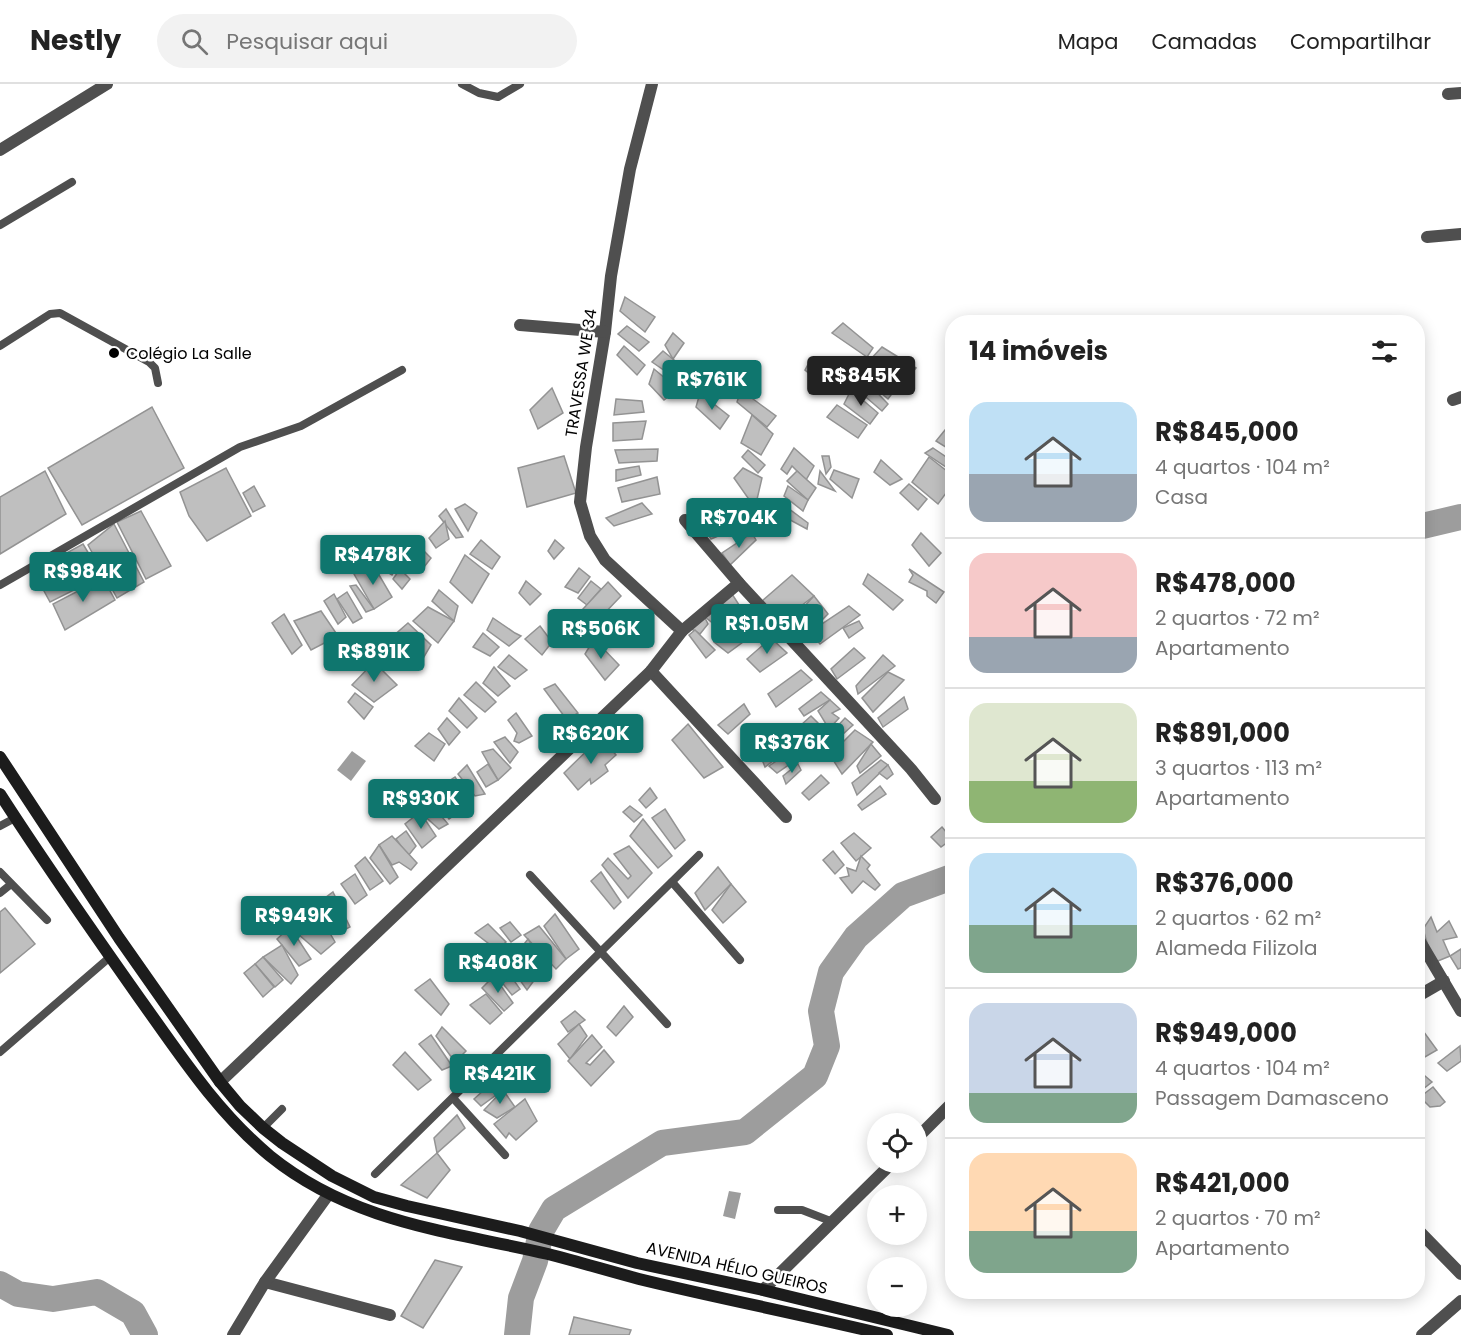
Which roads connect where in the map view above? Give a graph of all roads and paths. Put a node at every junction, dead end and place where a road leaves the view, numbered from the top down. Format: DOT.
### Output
graph roads {
  1 [pos="462,84"];
  2 [pos="520,84"];
  3 [pos="652,84"];
  4 [pos="104,85"];
  5 [pos="0,150"];
  6 [pos="72,182"];
  7 [pos="0,225"];
  8 [pos="1461,234"];
  9 [pos="1427,237"];
  10 [pos="520,325"];
  11 [pos="605,332"];
  12 [pos="0,346"];
  13 [pos="402,370"];
  14 [pos="158,384"];
  15 [pos="685,519"];
  16 [pos="739,583"];
  17 [pos="0,585"];
  18 [pos="682,632"];
  19 [pos="651,671"];
  20 [pos="0,757"];
  21 [pos="0,794"];
  22 [pos="935,799"];
  23 [pos="786,817"];
  24 [pos="15,818"];
  25 [pos="0,826"];
  26 [pos="699,855"];
  27 [pos="0,872"];
  28 [pos="530,875"];
  29 [pos="672,882"];
  30 [pos="10,885"];
  31 [pos="0,893"];
  32 [pos="47,920"];
  33 [pos="1425,950"];
  34 [pos="602,953"];
  35 [pos="110,957"];
  36 [pos="740,960"];
  37 [pos="1444,981"];
  38 [pos="1425,992"];
  39 [pos="1461,1011"];
  40 [pos="667,1024"];
  41 [pos="0,1053"];
  42 [pos="220,1082"];
  43 [pos="453,1098"];
  44 [pos="282,1109"];
  45 [pos="945,1110"];
  46 [pos="262,1128"];
  47 [pos="927,1128"];
  48 [pos="505,1155"];
  49 [pos="882,1173"];
  50 [pos="375,1174"];
  51 [pos="328,1195"];
  52 [pos="778,1210"];
  53 [pos="832,1222"];
  54 [pos="1425,1237"];
  55 [pos="1461,1274"];
  56 [pos="266,1282"];
  57 [pos="763,1290"];
  58 [pos="1461,1301"];
  59 [pos="390,1315"];
  60 [pos="233,1335"];
  61 [pos="886,1335"];
  62 [pos="948,1335"];
  63 [pos="1422,1335"];
  1 -- 2 [label="lane"];
  3 -- 11 [label="street, TRAVESSA WE 34"];
  4 -- 5 [label="street"];
  6 -- 7 [label="lane"];
  8 -- 9 [label="street"];
  10 -- 11 [label="street"];
  11 -- 18 [label="street, TRAVESSA WE 34"];
  12 -- 14 [label="lane"];
  13 -- 17 [label="lane"];
  15 -- 16 [label="street"];
  16 -- 18 [label="street"];
  16 -- 22 [label="street"];
  18 -- 19 [label="street"];
  19 -- 23 [label="street"];
  19 -- 42 [label="street"];
  20 -- 42 [label="main road, AVENIDA HÉLIO GUEIROS"];
  21 -- 24 [label="main road, AVENIDA HÉLIO GUEIROS"];
  24 -- 25 [label="lane"];
  24 -- 35 [label="main road, AVENIDA HÉLIO GUEIROS"];
  26 -- 29 [label="lane"];
  27 -- 30 [label="lane"];
  28 -- 34 [label="lane"];
  29 -- 34 [label="lane"];
  29 -- 36 [label="lane"];
  30 -- 31 [label="lane"];
  30 -- 32 [label="lane"];
  33 -- 37 [label="street"];
  34 -- 40 [label="lane"];
  34 -- 43 [label="lane"];
  35 -- 41 [label="lane"];
  35 -- 51 [label="main road, AVENIDA HÉLIO GUEIROS"];
  37 -- 38 [label="street"];
  37 -- 39 [label="street"];
  42 -- 46 [label="main road, AVENIDA HÉLIO GUEIROS"];
  43 -- 48 [label="lane"];
  43 -- 50 [label="lane"];
  44 -- 46 [label="lane"];
  45 -- 47 [label="street"];
  46 -- 57 [label="main road, AVENIDA HÉLIO GUEIROS"];
  49 -- 53 [label="street"];
  51 -- 56 [label="street"];
  51 -- 61 [label="main road, AVENIDA HÉLIO GUEIROS"];
  52 -- 53 [label="lane"];
  53 -- 57 [label="street"];
  54 -- 55 [label="street"];
  56 -- 59 [label="street"];
  56 -- 60 [label="street"];
  57 -- 62 [label="main road, AVENIDA HÉLIO GUEIROS"];
  58 -- 63 [label="street"];
}
